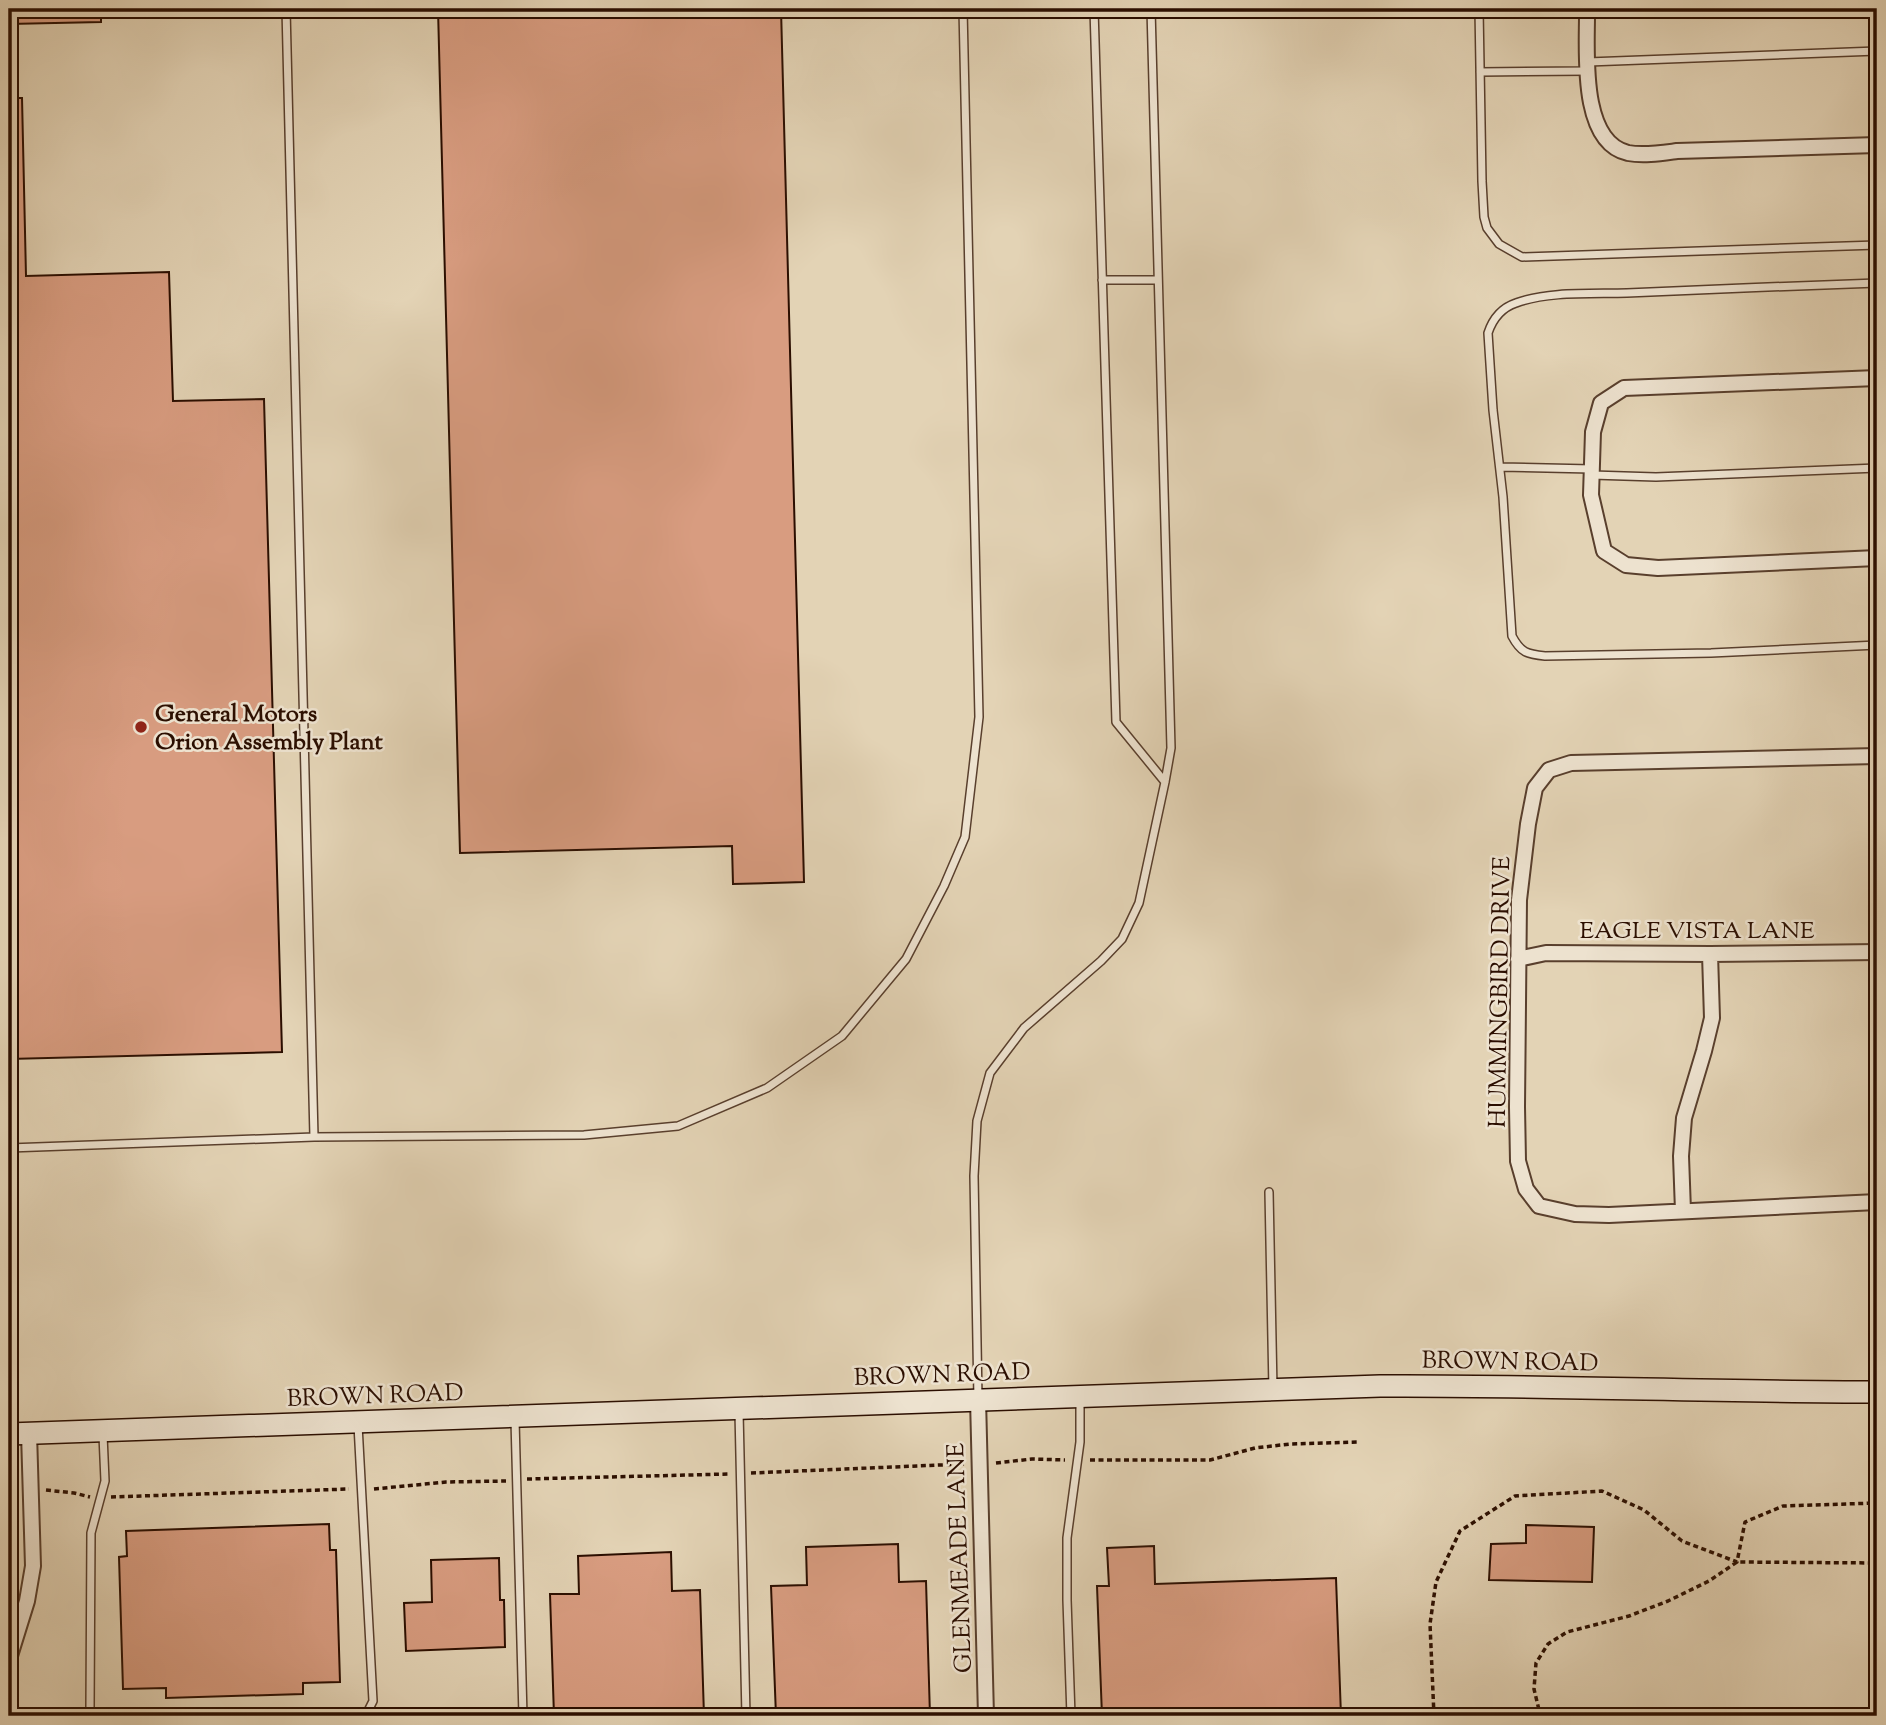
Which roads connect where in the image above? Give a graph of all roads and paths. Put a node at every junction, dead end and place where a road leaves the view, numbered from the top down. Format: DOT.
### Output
graph roads {
  1 [pos="286,9"];
  2 [pos="963,9"];
  3 [pos="1094,9"];
  4 [pos="1151,9"];
  5 [pos="1479,9"];
  6 [pos="1590,9"];
  7 [pos="1877,51"];
  8 [pos="1588,67"];
  9 [pos="1480,72"];
  10 [pos="1877,145"];
  11 [pos="1877,245"];
  12 [pos="1102,280"];
  13 [pos="1158,280"];
  14 [pos="1877,283"];
  15 [pos="1877,379"];
  16 [pos="1500,467"];
  17 [pos="1877,468"];
  18 [pos="1592,472"];
  19 [pos="1877,558"];
  20 [pos="1877,645"];
  21 [pos="1877,756"];
  22 [pos="1165,782"];
  23 [pos="1877,952"];
  24 [pos="1710,954"];
  25 [pos="1518,959"];
  26 [pos="314,1137"];
  27 [pos="9,1148"];
  28 [pos="1269,1192"];
  29 [pos="1877,1202"];
  30 [pos="1683,1211"];
  31 [pos="1273,1389"];
  32 [pos="1877,1392"];
  33 [pos="1080,1396"];
  34 [pos="978,1399"];
  35 [pos="738,1408"];
  36 [pos="515,1416"];
  37 [pos="358,1422"];
  38 [pos="103,1431"];
  39 [pos="19,1433"];
  40 [pos="1360,1442"];
  41 [pos="1077,1460"];
  42 [pos="980,1464"];
  43 [pos="740,1474"];
  44 [pos="516,1480"];
  45 [pos="361,1489"];
  46 [pos="31,1492"];
  47 [pos="100,1497"];
  48 [pos="1877,1503"];
  49 [pos="1737,1562"];
  50 [pos="1877,1563"];
  51 [pos="9,1659"];
  52 [pos="95,1716"];
  53 [pos="337,1716"];
  54 [pos="523,1716"];
  55 [pos="746,1716"];
  56 [pos="986,1716"];
  57 [pos="1072,1716"];
  58 [pos="1434,1716"];
  59 [pos="1544,1716"];
  1 -- 26 [label="lane"];
  2 -- 26 [label="lane"];
  3 -- 12 [label="lane"];
  4 -- 13 [label="lane"];
  5 -- 9 [label="lane"];
  6 -- 8 [label="street"];
  7 -- 8 [label="lane"];
  8 -- 9 [label="lane"];
  8 -- 10 [label="street"];
  9 -- 11 [label="lane"];
  12 -- 13 [label="lane"];
  12 -- 22 [label="lane"];
  13 -- 22 [label="lane"];
  14 -- 16 [label="lane"];
  15 -- 18 [label="street"];
  16 -- 18 [label="lane"];
  16 -- 20 [label="lane"];
  17 -- 18 [label="lane"];
  18 -- 19 [label="street"];
  21 -- 25 [label="street, HUMMINGBIRD DRIVE"];
  22 -- 34 [label="lane"];
  23 -- 24 [label="street, EAGLE VISTA LANE"];
  24 -- 25 [label="street, EAGLE VISTA LANE"];
  24 -- 30 [label="street"];
  25 -- 30 [label="street, HUMMINGBIRD DRIVE"];
  26 -- 27 [label="lane"];
  28 -- 31 [label="lane"];
  29 -- 30 [label="street, HUMMINGBIRD DRIVE"];
  31 -- 32 [label="main road, BROWN ROAD"];
  31 -- 33 [label="main road, BROWN ROAD"];
  33 -- 34 [label="main road, BROWN ROAD"];
  33 -- 41 [label="lane"];
  34 -- 35 [label="main road, BROWN ROAD"];
  34 -- 42 [label="street, GLENMEADE LANE"];
  35 -- 36 [label="main road, BROWN ROAD"];
  35 -- 43 [label="lane"];
  36 -- 37 [label="main road, BROWN ROAD"];
  36 -- 44 [label="lane"];
  37 -- 38 [label="main road, BROWN ROAD"];
  37 -- 45 [label="lane"];
  38 -- 39 [label="main road, BROWN ROAD"];
  38 -- 47 [label="lane"];
  39 -- 46 [label="street"];
  40 -- 41 [label="path"];
  41 -- 42 [label="path"];
  41 -- 57 [label="lane"];
  42 -- 43 [label="path"];
  42 -- 56 [label="street, GLENMEADE LANE"];
  43 -- 44 [label="path"];
  43 -- 55 [label="lane"];
  44 -- 45 [label="path"];
  44 -- 54 [label="lane"];
  45 -- 47 [label="path"];
  45 -- 53 [label="lane"];
  46 -- 47 [label="path"];
  46 -- 51 [label="street"];
  47 -- 52 [label="lane"];
  48 -- 49 [label="path"];
  49 -- 50 [label="path"];
  49 -- 58 [label="path"];
  49 -- 59 [label="path"];
}
